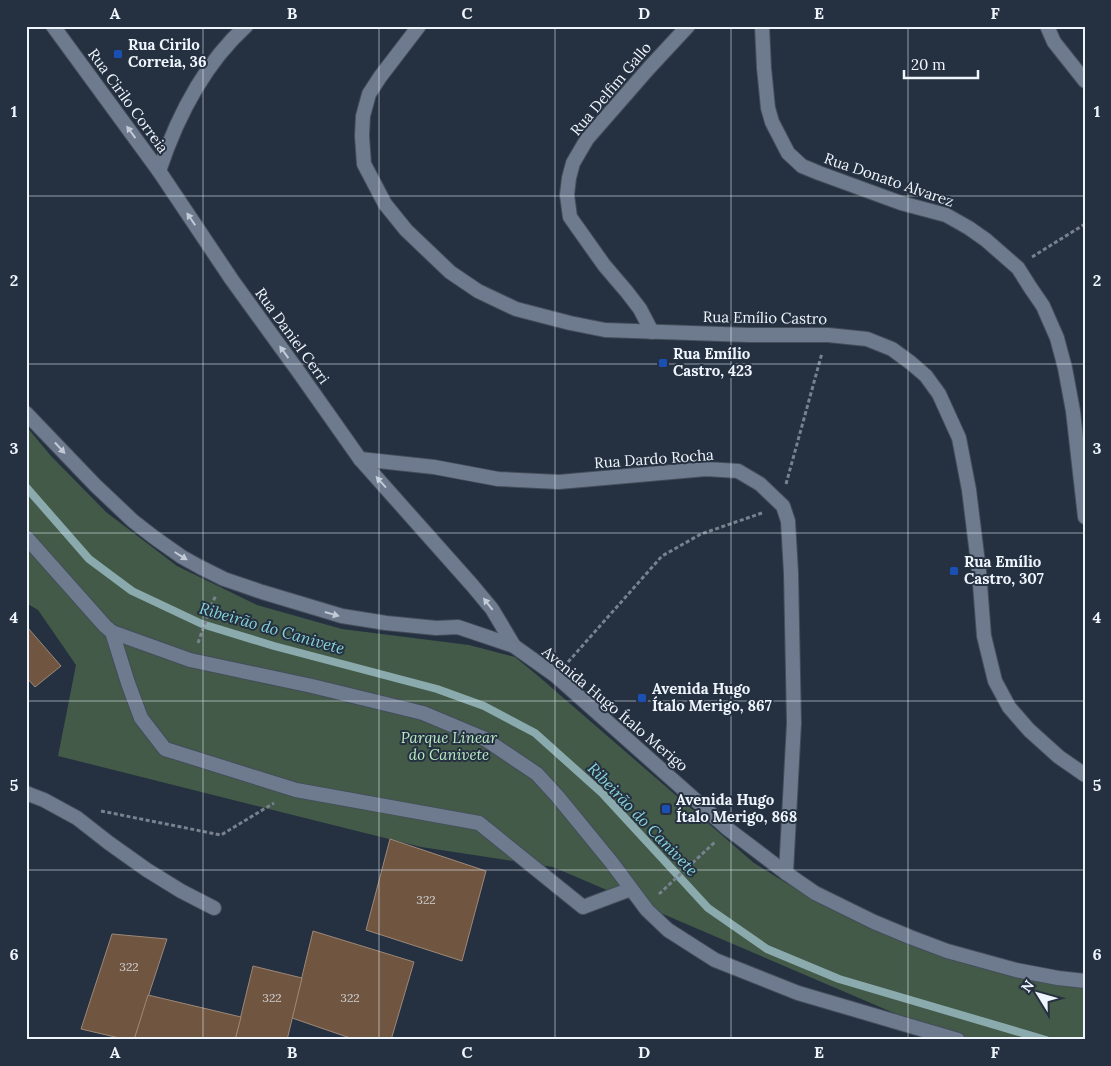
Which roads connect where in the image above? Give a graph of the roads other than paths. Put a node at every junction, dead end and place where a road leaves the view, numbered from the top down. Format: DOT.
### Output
graph roads {
  1 [pos="53,26"];
  2 [pos="246,26"];
  3 [pos="419,26"];
  4 [pos="688,26"];
  5 [pos="762,26"];
  6 [pos="1047,26"];
  7 [pos="1085,81"];
  8 [pos="159,171"];
  9 [pos="652,332"];
  10 [pos="26,413"];
  11 [pos="360,459"];
  12 [pos="1085,517"];
  13 [pos="26,537"];
  14 [pos="112,632"];
  15 [pos="514,646"];
  16 [pos="1085,775"];
  17 [pos="26,794"];
  18 [pos="786,873"];
  19 [pos="631,889"];
  20 [pos="214,908"];
  21 [pos="1085,981"];
  22 [pos="958,1040"];
  8 -- 1 [label="street, Rua Cirilo Correia, one-way"];
  2 -- 8 [label="street"];
  3 -- 9 [label="street, Rua Emílio Castro"];
  4 -- 9 [label="street, Rua Delfim Gallo"];
  5 -- 12 [label="street, Rua Donato Alvarez"];
  6 -- 7 [label="street"];
  11 -- 8 [label="street, Rua Daniel Cerri, one-way"];
  9 -- 16 [label="street, Rua Emílio Castro"];
  10 -- 15 [label="street, Avenida Hugo Ítalo Merigo, one-way"];
  15 -- 11 [label="street, Rua Daniel Cerri, one-way"];
  11 -- 18 [label="street, Rua Dardo Rocha"];
  13 -- 14 [label="street"];
  14 -- 19 [label="street"];
  14 -- 19 [label="street"];
  15 -- 18 [label="street, Avenida Hugo Ítalo Merigo"];
  17 -- 20 [label="street"];
  18 -- 21 [label="street, Avenida Hugo Ítalo Merigo"];
  19 -- 22 [label="street"];
}
